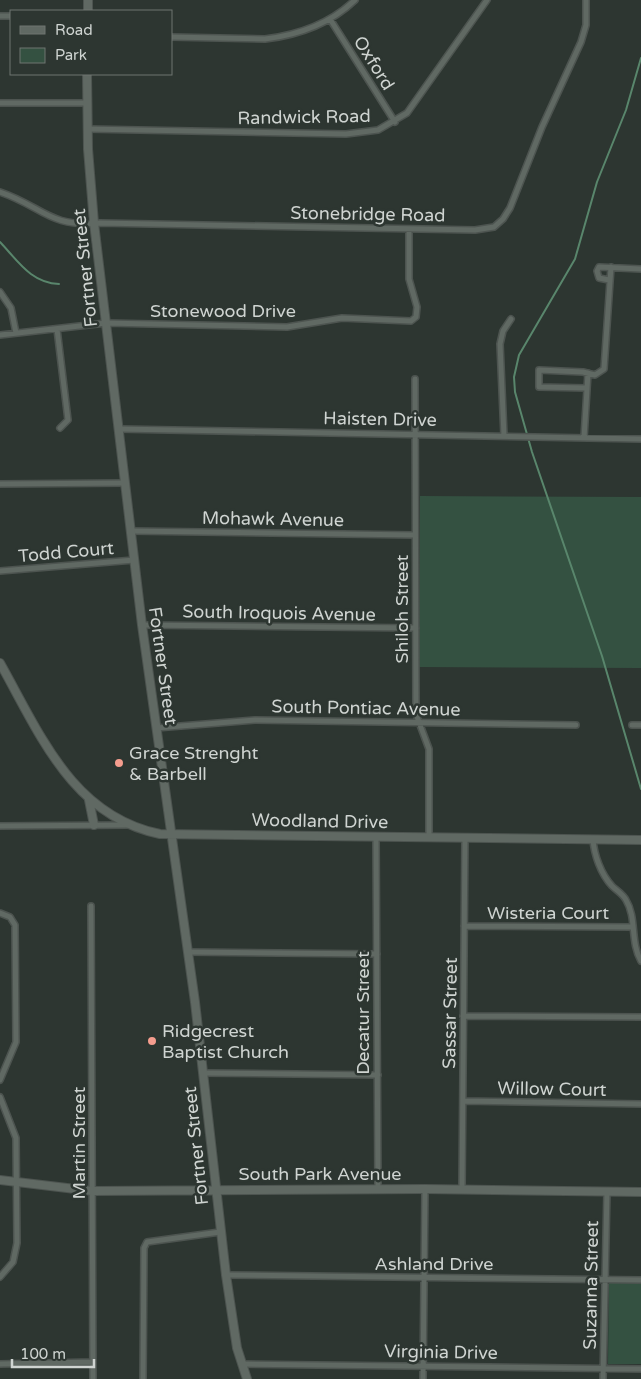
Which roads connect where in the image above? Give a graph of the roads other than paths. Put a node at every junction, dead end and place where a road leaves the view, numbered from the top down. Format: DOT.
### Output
graph roads {
  1 [pos="355,0"];
  2 [pos="487,0"];
  3 [pos="586,0"];
  4 [pos="330,19"];
  5 [pos="172,37"];
  6 [pos="87,75"];
  7 [pos="0,103"];
  8 [pos="87,103"];
  9 [pos="395,122"];
  10 [pos="87,129"];
  11 [pos="0,192"];
  12 [pos="94,224"];
  13 [pos="409,229"];
  14 [pos="611,267"];
  15 [pos="641,269"];
  16 [pos="610,280"];
  17 [pos="0,292"];
  18 [pos="511,319"];
  19 [pos="106,323"];
  20 [pos="57,329"];
  21 [pos="16,334"];
  22 [pos="0,336"];
  23 [pos="588,373"];
  24 [pos="415,379"];
  25 [pos="586,388"];
  26 [pos="60,428"];
  27 [pos="119,429"];
  28 [pos="415,434"];
  29 [pos="504,436"];
  30 [pos="584,438"];
  31 [pos="641,440"];
  32 [pos="125,483"];
  33 [pos="0,484"];
  34 [pos="131,531"];
  35 [pos="415,535"];
  36 [pos="134,560"];
  37 [pos="0,571"];
  38 [pos="142,624"];
  39 [pos="416,628"];
  40 [pos="0,663"];
  41 [pos="418,722"];
  42 [pos="576,725"];
  43 [pos="632,725"];
  44 [pos="641,725"];
  45 [pos="156,728"];
  46 [pos="89,800"];
  47 [pos="94,824"];
  48 [pos="127,825"];
  49 [pos="0,826"];
  50 [pos="171,834"];
  51 [pos="376,836"];
  52 [pos="430,837"];
  53 [pos="465,838"];
  54 [pos="593,839"];
  55 [pos="641,840"];
  56 [pos="91,906"];
  57 [pos="0,913"];
  58 [pos="464,926"];
  59 [pos="632,927"];
  60 [pos="188,952"];
  61 [pos="377,954"];
  62 [pos="641,960"];
  63 [pos="463,1016"];
  64 [pos="641,1017"];
  65 [pos="203,1073"];
  66 [pos="378,1075"];
  67 [pos="0,1080"];
  68 [pos="0,1097"];
  69 [pos="462,1102"];
  70 [pos="641,1104"];
  71 [pos="0,1180"];
  72 [pos="17,1182"];
  73 [pos="378,1189"];
  74 [pos="425,1189"];
  75 [pos="462,1189"];
  76 [pos="215,1190"];
  77 [pos="92,1191"];
  78 [pos="607,1191"];
  79 [pos="641,1192"];
  80 [pos="220,1232"];
  81 [pos="226,1275"];
  82 [pos="0,1277"];
  83 [pos="424,1278"];
  84 [pos="605,1279"];
  85 [pos="641,1280"];
  86 [pos="93,1362"];
  87 [pos="0,1364"];
  88 [pos="240,1364"];
  89 [pos="424,1365"];
  90 [pos="603,1368"];
  91 [pos="641,1369"];
  92 [pos="92,1379"];
  93 [pos="142,1379"];
  94 [pos="246,1379"];
  95 [pos="424,1379"];
  96 [pos="603,1379"];
  1 -- 4 [label="street"];
  2 -- 9 [label="street, Randwick Road"];
  3 -- 13 [label="street, Stonebridge Road"];
  4 -- 5 [label="street"];
  4 -- 9 [label="street, Oxford"];
  6 -- 8 [label="street, Fortner Street"];
  7 -- 8 [label="street"];
  8 -- 10 [label="street, Fortner Street"];
  9 -- 10 [label="street, Randwick Road"];
  10 -- 12 [label="street, Fortner Street"];
  11 -- 12 [label="street, Stonebridge Road"];
  12 -- 13 [label="street, Stonebridge Road"];
  12 -- 19 [label="street, Fortner Street"];
  13 -- 19 [label="street, Stonewood Drive"];
  14 -- 15 [label="street"];
  14 -- 16 [label="street"];
  14 -- 16 [label="street"];
  16 -- 23 [label="street"];
  17 -- 21 [label="street"];
  18 -- 29 [label="street"];
  19 -- 20 [label="street, Stonewood Drive"];
  19 -- 27 [label="street, Fortner Street"];
  20 -- 21 [label="street, Stonewood Drive"];
  20 -- 26 [label="street"];
  21 -- 22 [label="street, Stonewood Drive"];
  23 -- 25 [label="street"];
  23 -- 25 [label="street"];
  24 -- 28 [label="street, Shiloh Street"];
  25 -- 30 [label="street"];
  27 -- 28 [label="street, Haisten Drive"];
  27 -- 32 [label="street, Fortner Street"];
  28 -- 29 [label="street, Haisten Drive"];
  28 -- 35 [label="street, Shiloh Street"];
  29 -- 30 [label="street, Haisten Drive"];
  30 -- 31 [label="street, Haisten Drive"];
  32 -- 33 [label="street"];
  32 -- 34 [label="street, Fortner Street"];
  34 -- 35 [label="street, Mohawk Avenue"];
  34 -- 36 [label="street, Fortner Street"];
  35 -- 39 [label="street, Shiloh Street"];
  36 -- 37 [label="street, Todd Court"];
  36 -- 38 [label="street, Fortner Street"];
  38 -- 39 [label="street, South Iroquois Avenue"];
  38 -- 45 [label="street, Fortner Street"];
  39 -- 41 [label="street, Shiloh Street"];
  40 -- 46 [label="street"];
  41 -- 42 [label="street, South Pontiac Avenue"];
  41 -- 45 [label="street, South Pontiac Avenue"];
  41 -- 52 [label="street, Shiloh Street"];
  43 -- 44 [label="street"];
  45 -- 50 [label="street, Fortner Street"];
  46 -- 47 [label="street"];
  46 -- 48 [label="street"];
  47 -- 48 [label="street, Woodland Drive"];
  47 -- 49 [label="street, Woodland Drive"];
  48 -- 50 [label="street, Woodland Drive"];
  50 -- 51 [label="street, Woodland Drive"];
  50 -- 60 [label="street, Fortner Street"];
  51 -- 52 [label="street, Woodland Drive"];
  51 -- 61 [label="street, Decatur Street"];
  52 -- 53 [label="street, Woodland Drive"];
  53 -- 54 [label="street, Woodland Drive"];
  53 -- 58 [label="street, Sassar Street"];
  54 -- 55 [label="street, Woodland Drive"];
  54 -- 59 [label="street"];
  56 -- 77 [label="street, Martin Street"];
  57 -- 67 [label="street"];
  58 -- 59 [label="street, Wisteria Court"];
  58 -- 63 [label="street, Sassar Street"];
  59 -- 62 [label="street"];
  60 -- 61 [label="street"];
  60 -- 65 [label="street, Fortner Street"];
  61 -- 66 [label="street, Decatur Street"];
  63 -- 64 [label="street"];
  63 -- 69 [label="street, Sassar Street"];
  65 -- 66 [label="street"];
  65 -- 76 [label="street, Fortner Street"];
  66 -- 73 [label="street, Decatur Street"];
  68 -- 72 [label="street"];
  69 -- 70 [label="street, Willow Court"];
  69 -- 75 [label="street, Sassar Street"];
  71 -- 72 [label="street, South Park Avenue"];
  72 -- 77 [label="street, South Park Avenue"];
  72 -- 82 [label="street"];
  73 -- 74 [label="street, South Park Avenue"];
  73 -- 76 [label="street, South Park Avenue"];
  74 -- 75 [label="street, South Park Avenue"];
  74 -- 83 [label="street"];
  75 -- 78 [label="street, South Park Avenue"];
  76 -- 77 [label="street, South Park Avenue"];
  76 -- 80 [label="street, Fortner Street"];
  77 -- 86 [label="street, Martin Street"];
  78 -- 79 [label="street, South Park Avenue"];
  78 -- 84 [label="street, Suzanna Street"];
  80 -- 81 [label="street, Fortner Street"];
  80 -- 93 [label="street"];
  81 -- 83 [label="street, Ashland Drive"];
  81 -- 88 [label="street, Fortner Street"];
  83 -- 84 [label="street, Ashland Drive"];
  83 -- 89 [label="street"];
  84 -- 85 [label="street, Ashland Drive"];
  84 -- 90 [label="street, Suzanna Street"];
  86 -- 87 [label="street"];
  86 -- 92 [label="street, Martin Street"];
  88 -- 89 [label="street, Virginia Drive"];
  88 -- 94 [label="street, Fortner Street"];
  89 -- 90 [label="street, Virginia Drive"];
  89 -- 95 [label="street"];
  90 -- 91 [label="street, Virginia Drive"];
  90 -- 96 [label="street, Suzanna Street"];
}
